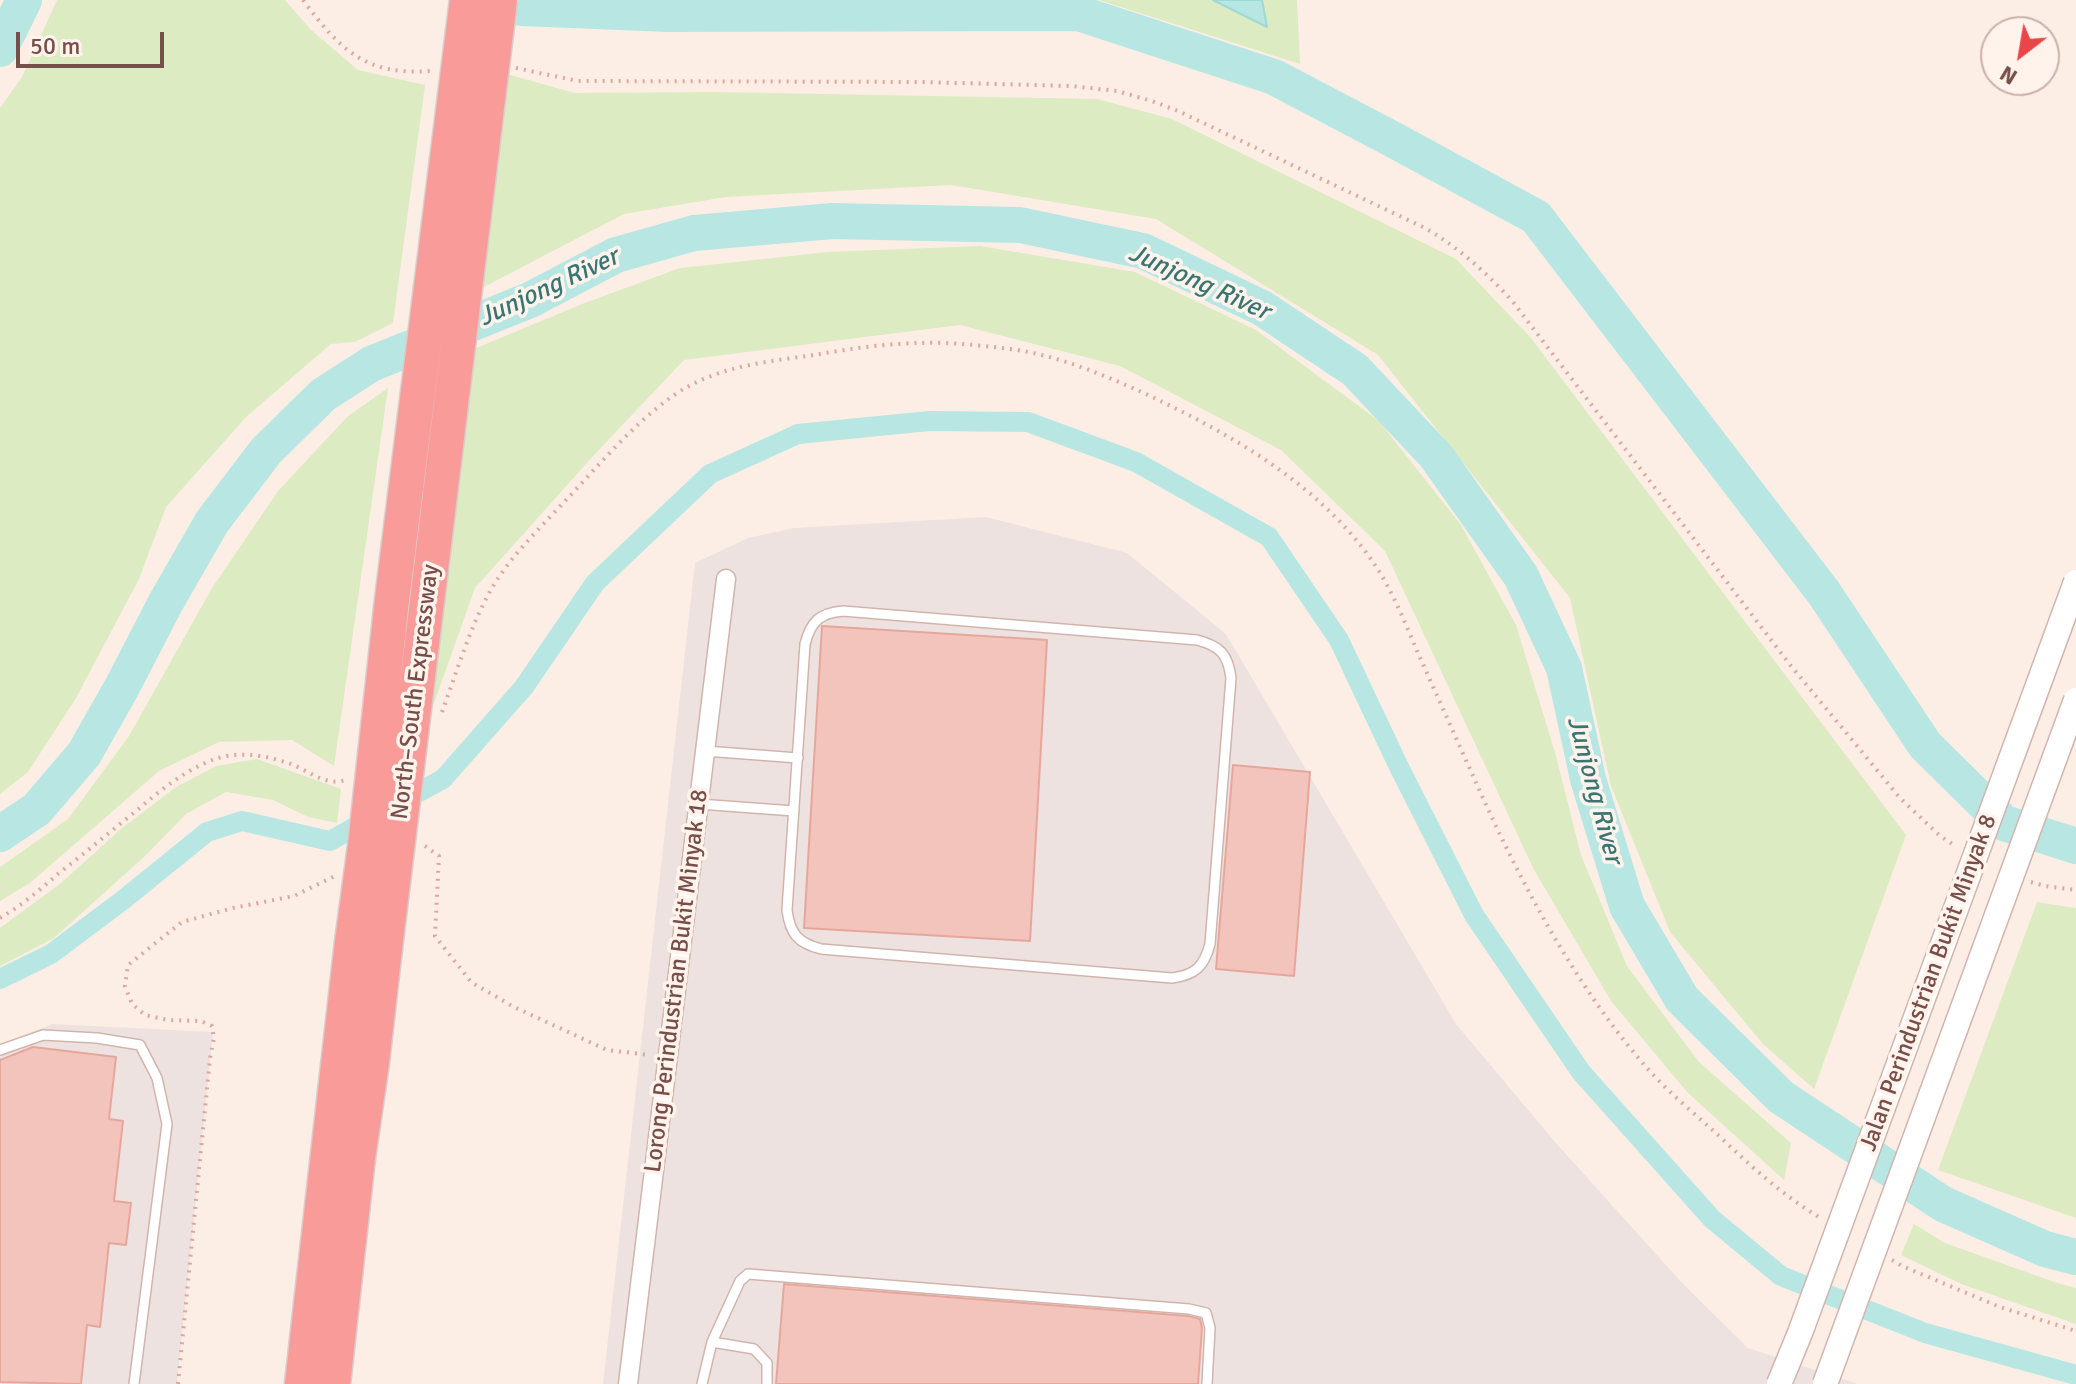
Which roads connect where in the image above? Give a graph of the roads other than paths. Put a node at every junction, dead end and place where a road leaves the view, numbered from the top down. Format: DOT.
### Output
graph roads {
  1 [pos="467,0"];
  2 [pos="500,0"];
  3 [pos="726,579"];
  4 [pos="2076,582"];
  5 [pos="2076,700"];
  6 [pos="705,751"];
  7 [pos="798,758"];
  8 [pos="699,804"];
  9 [pos="794,811"];
  10 [pos="368,945"];
  11 [pos="0,1050"];
  12 [pos="712,1342"];
  13 [pos="134,1384"];
  14 [pos="302,1384"];
  15 [pos="333,1384"];
  16 [pos="628,1384"];
  17 [pos="702,1384"];
  18 [pos="767,1384"];
  19 [pos="1207,1384"];
  20 [pos="1779,1384"];
  21 [pos="1825,1384"];
  1 -- 10 [label="highway, North–South Expressway, bridge"];
  2 -- 10 [label="highway, North–South Expressway, bridge"];
  3 -- 6 [label="street, Lorong Perindustrian Bukit Minyak 18"];
  4 -- 20 [label="street, Jalan Perindustrian Bukit Minyak 8, bridge"];
  5 -- 21 [label="street, Jalan Perindustrian Bukit Minyak 8, bridge"];
  6 -- 7 [label="lane"];
  6 -- 8 [label="street, Lorong Perindustrian Bukit Minyak 18"];
  7 -- 9 [label="lane"];
  7 -- 9 [label="lane"];
  8 -- 9 [label="lane"];
  8 -- 16 [label="street, Lorong Perindustrian Bukit Minyak 18"];
  10 -- 14 [label="highway, North–South Expressway"];
  10 -- 15 [label="highway, North–South Expressway"];
  11 -- 13 [label="lane"];
  12 -- 17 [label="lane"];
  12 -- 18 [label="lane"];
  12 -- 19 [label="lane"];
}
